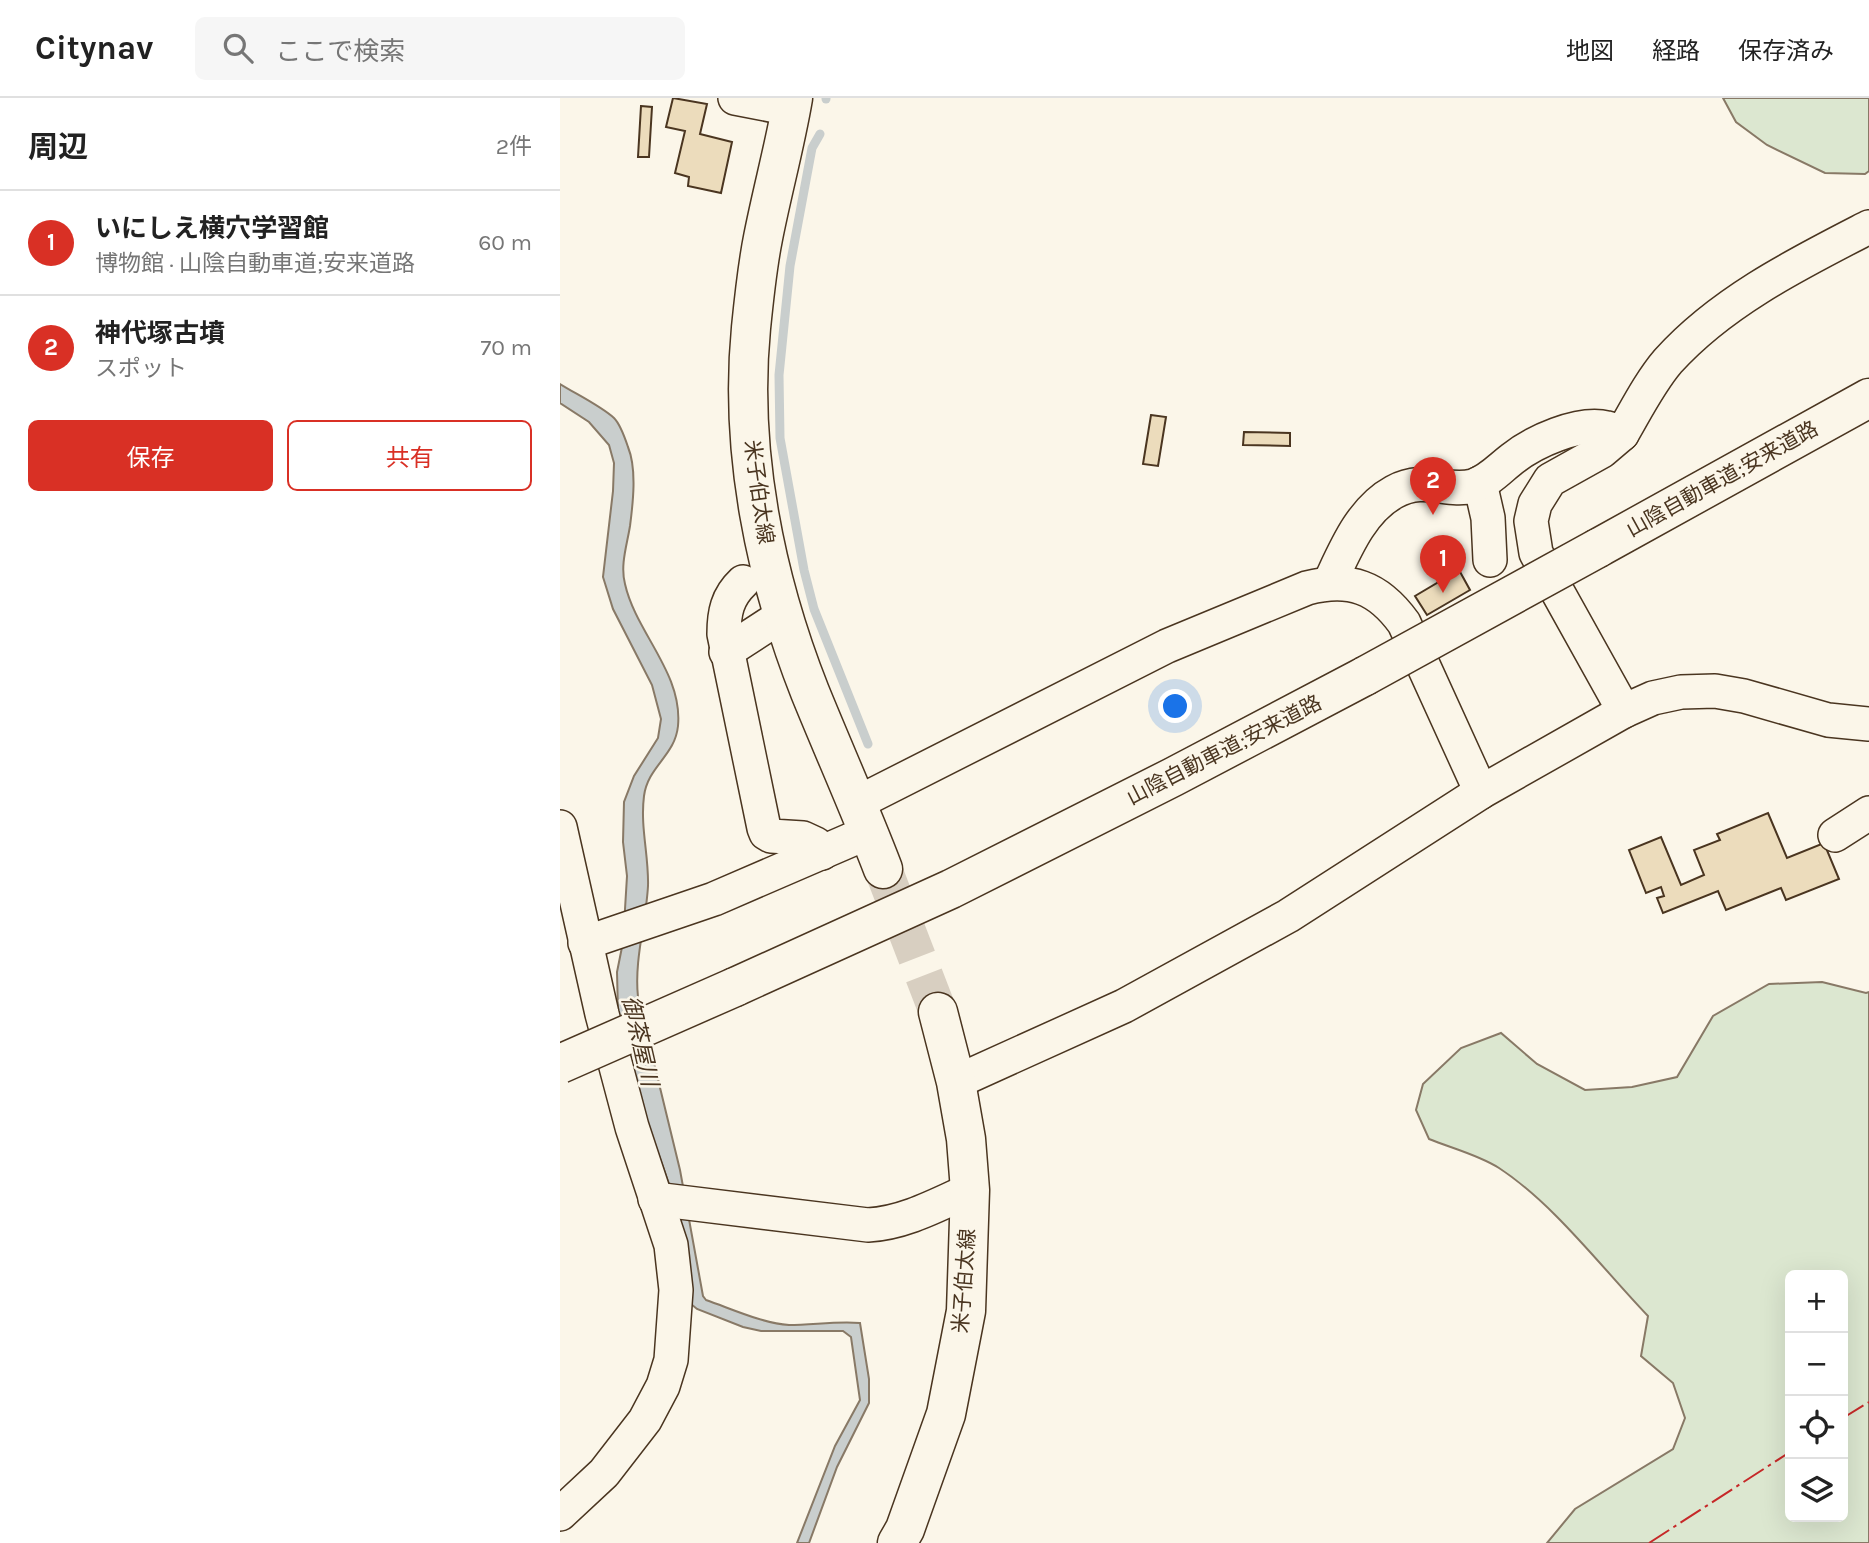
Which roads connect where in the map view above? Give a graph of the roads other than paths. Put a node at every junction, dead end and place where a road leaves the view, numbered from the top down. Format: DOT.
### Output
graph roads {
  1 [pos="735,98"];
  2 [pos="792,103"];
  3 [pos="1869,227"];
  4 [pos="1869,398"];
  5 [pos="1622,434"];
  6 [pos="1480,483"];
  7 [pos="1490,560"];
  8 [pos="743,582"];
  9 [pos="1330,582"];
  10 [pos="783,615"];
  11 [pos="726,652"];
  12 [pos="1624,711"];
  13 [pos="1869,724"];
  14 [pos="1481,792"];
  15 [pos="1869,813"];
  16 [pos="863,817"];
  17 [pos="560,827"];
  18 [pos="1835,835"];
  19 [pos="822,853"];
  20 [pos="883,869"];
  21 [pos="585,943"];
  22 [pos="938,1012"];
  23 [pos="560,1064"];
  24 [pos="956,1082"];
  25 [pos="970,1190"];
  26 [pos="672,1201"];
  27 [pos="560,1514"];
  28 [pos="897,1543"];
  1 -- 2 [label="street"];
  2 -- 10 [label="main road, 米子伯太線"];
  3 -- 5 [label="street"];
  4 -- 23 [label="main road, 山陰自動車道;安来道路, bridge"];
  5 -- 6 [label="street"];
  5 -- 12 [label="street"];
  6 -- 7 [label="street"];
  6 -- 9 [label="street"];
  8 -- 11 [label="street"];
  9 -- 14 [label="street"];
  9 -- 16 [label="street"];
  10 -- 11 [label="street"];
  10 -- 16 [label="main road, 米子伯太線"];
  11 -- 19 [label="street"];
  12 -- 13 [label="street"];
  12 -- 14 [label="street"];
  14 -- 24 [label="street"];
  15 -- 18 [label="street"];
  16 -- 19 [label="street"];
  16 -- 20 [label="main road, 米子伯太線"];
  17 -- 21 [label="street"];
  19 -- 21 [label="street"];
  21 -- 26 [label="street"];
  22 -- 24 [label="main road, 米子伯太線"];
  24 -- 25 [label="main road, 米子伯太線"];
  25 -- 26 [label="street"];
  25 -- 28 [label="main road, 米子伯太線"];
  26 -- 27 [label="street"];
}
